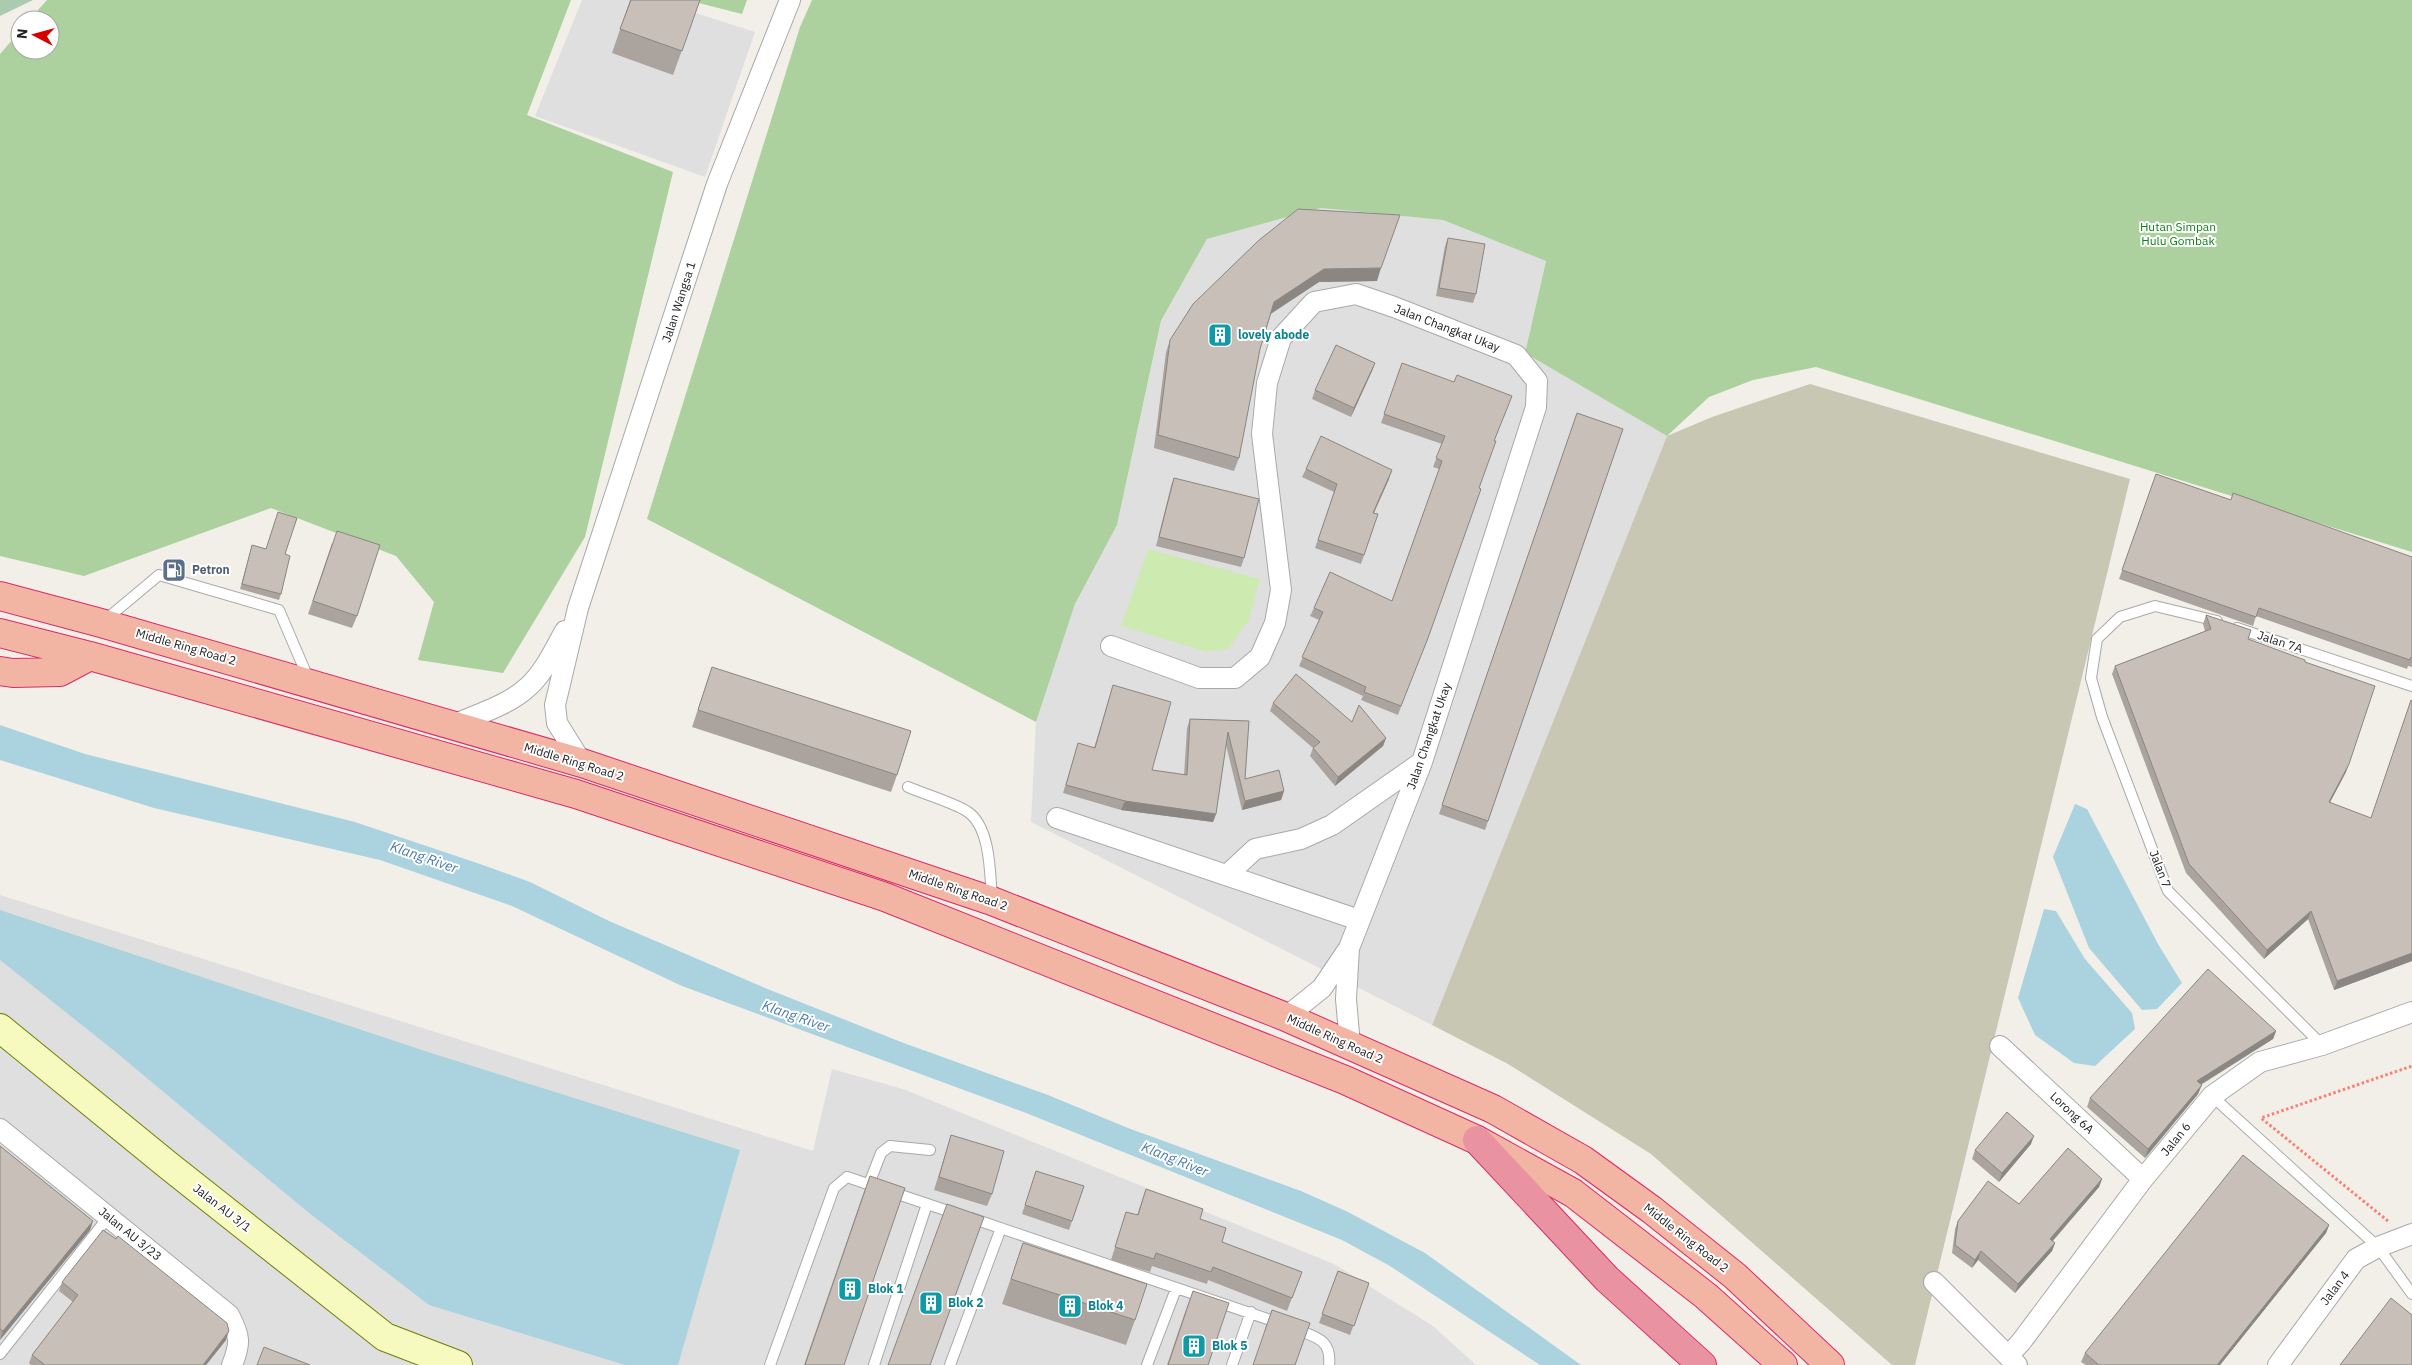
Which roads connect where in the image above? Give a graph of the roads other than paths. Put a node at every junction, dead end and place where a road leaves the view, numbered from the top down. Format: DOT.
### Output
graph roads {
  1 [pos="790,0"];
  2 [pos="0,596"];
  3 [pos="578,608"];
  4 [pos="101,623"];
  5 [pos="0,633"];
  6 [pos="2096,639"];
  7 [pos="1111,646"];
  8 [pos="90,656"];
  9 [pos="0,671"];
  10 [pos="310,683"];
  11 [pos="2412,686"];
  12 [pos="453,725"];
  13 [pos="1422,762"];
  14 [pos="582,763"];
  15 [pos="908,787"];
  16 [pos="1057,818"];
  17 [pos="1228,875"];
  18 [pos="992,900"];
  19 [pos="1359,920"];
  20 [pos="1349,948"];
  21 [pos="2412,1012"];
  22 [pos="1286,1017"];
  23 [pos="0,1028"];
  24 [pos="1350,1045"];
  25 [pos="2000,1046"];
  26 [pos="2322,1046"];
  27 [pos="2212,1096"];
  28 [pos="0,1128"];
  29 [pos="1477,1140"];
  30 [pos="930,1150"];
  31 [pos="2143,1179"];
  32 [pos="869,1184"];
  33 [pos="927,1204"];
  34 [pos="109,1216"];
  35 [pos="1001,1228"];
  36 [pos="2412,1234"];
  37 [pos="2378,1247"];
  38 [pos="1934,1282"];
  39 [pos="1176,1289"];
  40 [pos="2412,1294"];
  41 [pos="1251,1312"];
  42 [pos="0,1354"];
  43 [pos="235,1358"];
  44 [pos="2012,1360"];
  45 [pos="458,1365"];
  46 [pos="770,1365"];
  47 [pos="874,1365"];
  48 [pos="950,1365"];
  49 [pos="1147,1365"];
  50 [pos="1232,1365"];
  51 [pos="1330,1365"];
  52 [pos="1702,1365"];
  53 [pos="1783,1365"];
  54 [pos="1830,1365"];
  55 [pos="2278,1365"];
  1 -- 3 [label="street, Jalan Wangsa 1"];
  2 -- 4 [label="highway, Middle Ring Road 2"];
  3 -- 12 [label="street, Jalan Wangsa 1"];
  3 -- 14 [label="street, Jalan Wangsa 1"];
  4 -- 10 [label="highway, Middle Ring Road 2"];
  4 -- 10 [label="lane"];
  5 -- 8 [label="highway"];
  6 -- 11 [label="lane, Jalan 7A"];
  6 -- 26 [label="lane, Jalan 7"];
  7 -- 13 [label="street, Jalan Changkat Ukay"];
  8 -- 9 [label="highway"];
  8 -- 29 [label="highway"];
  10 -- 12 [label="highway, Middle Ring Road 2"];
  12 -- 14 [label="highway, Middle Ring Road 2"];
  13 -- 17 [label="street"];
  13 -- 19 [label="street, Jalan Changkat Ukay"];
  14 -- 18 [label="highway, Middle Ring Road 2"];
  15 -- 18 [label="lane"];
  16 -- 17 [label="street"];
  17 -- 19 [label="street"];
  18 -- 22 [label="highway, Middle Ring Road 2"];
  19 -- 20 [label="street, Jalan Changkat Ukay"];
  20 -- 22 [label="street, Jalan Changkat Ukay"];
  20 -- 24 [label="street, Jalan Changkat Ukay"];
  21 -- 26 [label="street, Jalan 6"];
  22 -- 24 [label="highway, Middle Ring Road 2"];
  23 -- 45 [label="main road, Jalan AU 3/1"];
  24 -- 54 [label="highway, Middle Ring Road 2"];
  25 -- 31 [label="street, Lorong 6A"];
  26 -- 27 [label="street, Jalan 6"];
  27 -- 31 [label="street, Jalan 6"];
  27 -- 37 [label="lane"];
  28 -- 34 [label="street, Jalan AU 3/23"];
  29 -- 52 [label="highway"];
  29 -- 53 [label="highway"];
  30 -- 32 [label="lane"];
  31 -- 44 [label="street, Jalan 6"];
  32 -- 33 [label="lane"];
  32 -- 46 [label="lane"];
  33 -- 35 [label="lane"];
  33 -- 47 [label="lane"];
  34 -- 42 [label="lane"];
  34 -- 43 [label="street, Jalan AU 3/23"];
  35 -- 39 [label="lane"];
  35 -- 48 [label="lane"];
  36 -- 37 [label="street, Jalan 4"];
  37 -- 40 [label="lane"];
  37 -- 55 [label="street, Jalan 4"];
  38 -- 44 [label="street"];
  39 -- 41 [label="lane"];
  39 -- 49 [label="lane"];
  41 -- 50 [label="lane"];
  41 -- 51 [label="lane"];
}
